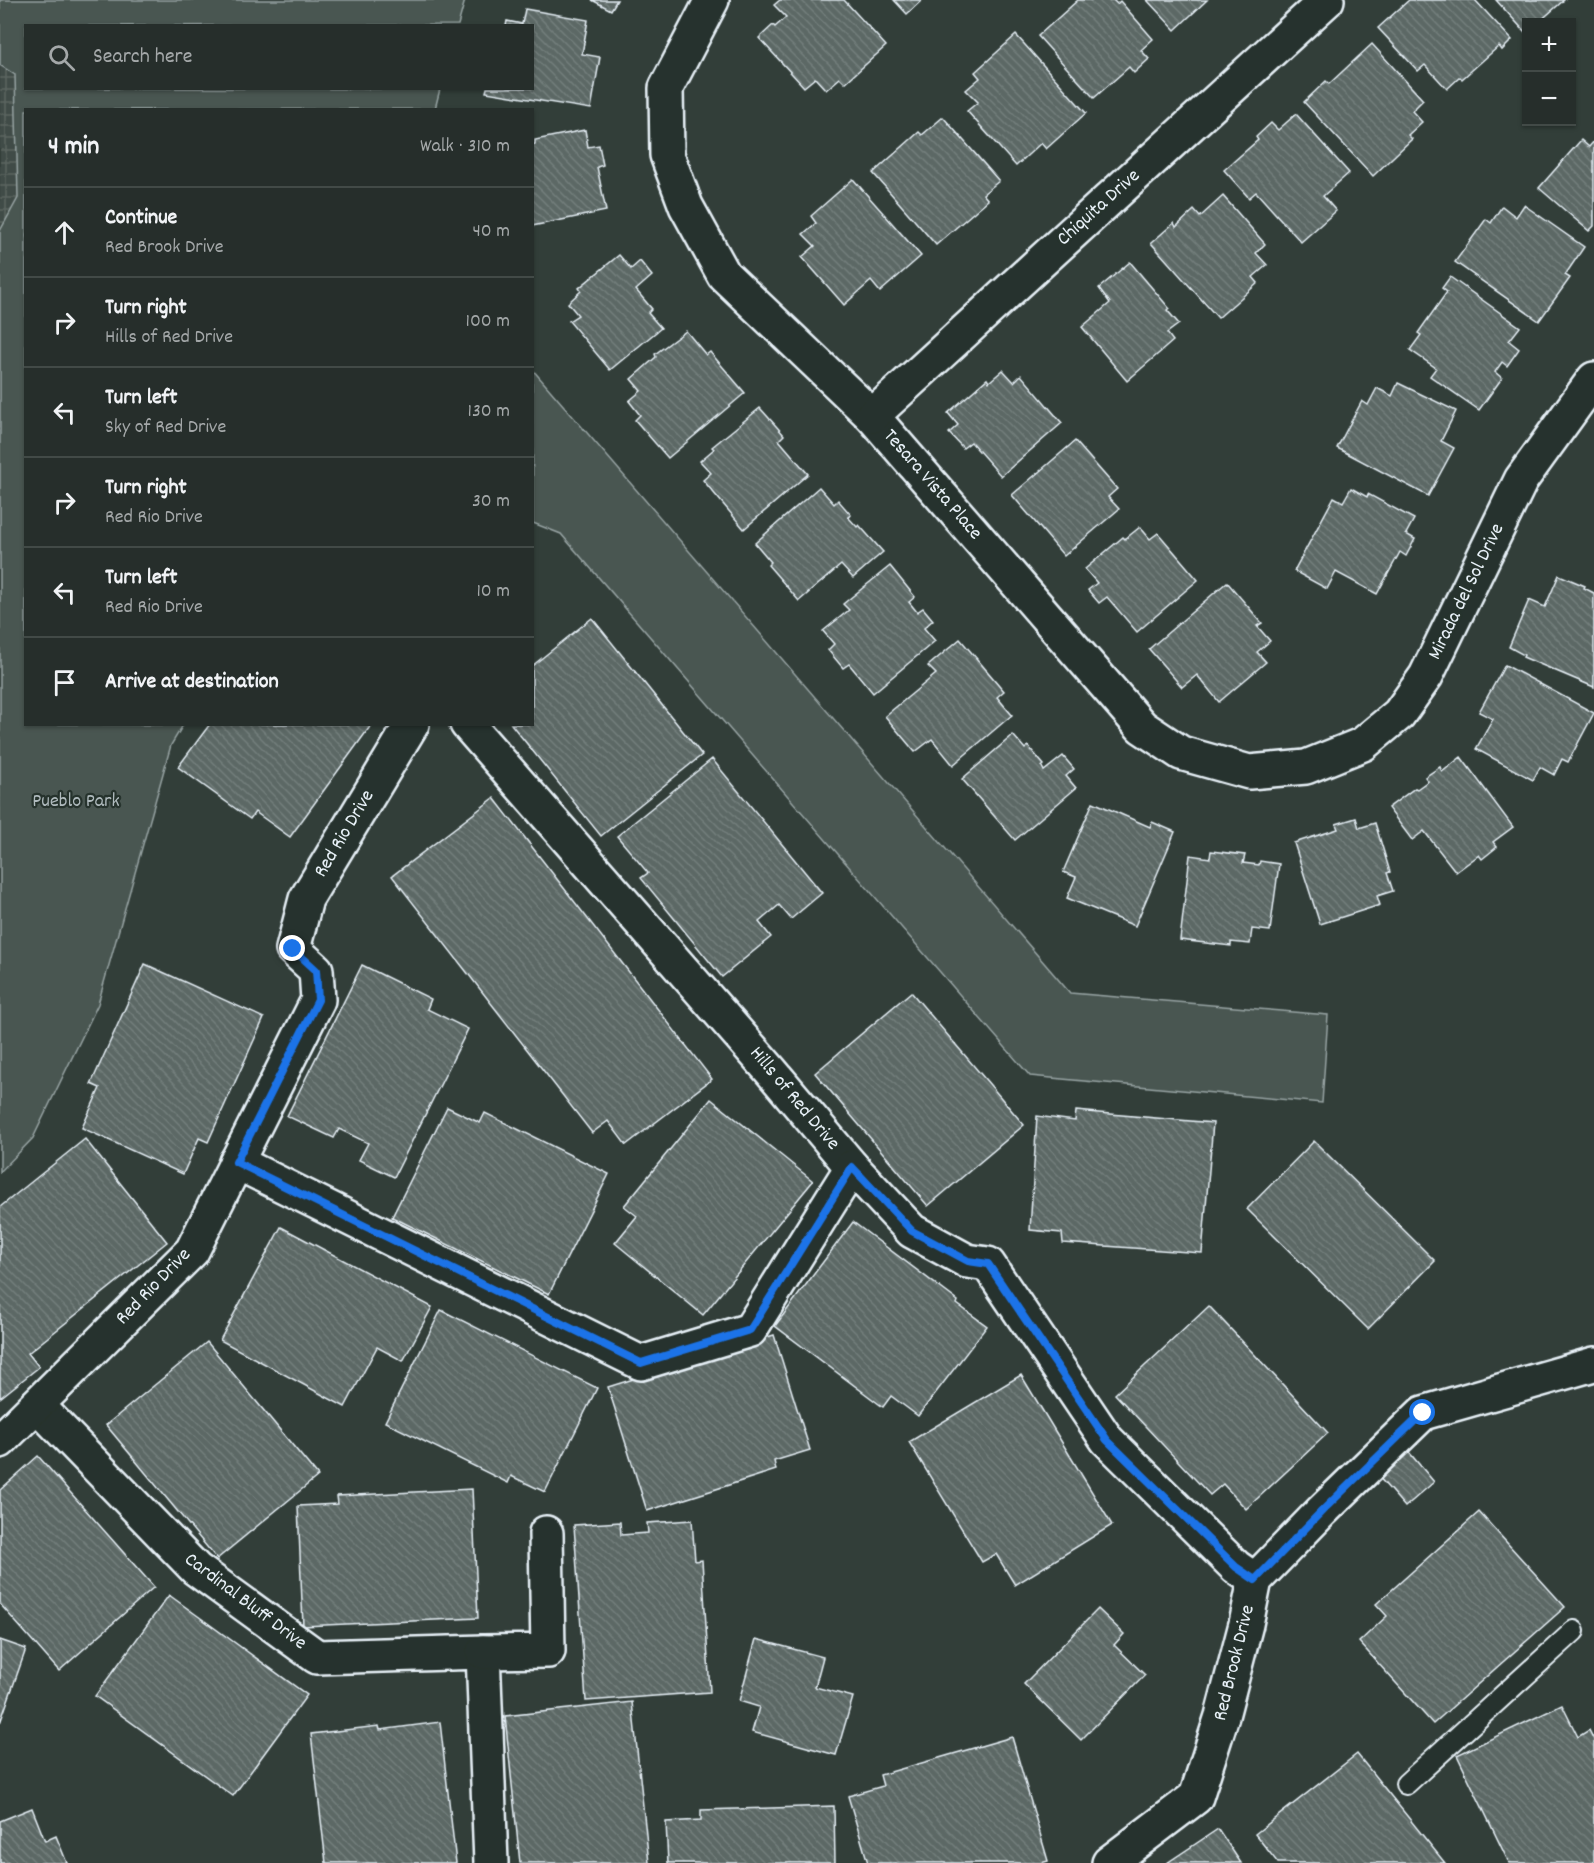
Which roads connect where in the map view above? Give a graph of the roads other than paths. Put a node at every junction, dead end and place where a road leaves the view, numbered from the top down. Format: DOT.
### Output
graph roads {
  1 [pos="712,0"];
  2 [pos="1327,0"];
  3 [pos="1594,380"];
  4 [pos="872,416"];
  5 [pos="411,726"];
  6 [pos="469,726"];
  7 [pos="1306,767"];
  8 [pos="236,1162"];
  9 [pos="852,1167"];
  10 [pos="1594,1365"];
  11 [pos="37,1405"];
  12 [pos="0,1441"];
  13 [pos="546,1533"];
  14 [pos="1255,1580"];
  15 [pos="1574,1631"];
  16 [pos="483,1652"];
  17 [pos="1406,1784"];
  18 [pos="491,1863"];
  19 [pos="1109,1863"];
  1 -- 4 [label="street, Tesara Vista Place"];
  2 -- 4 [label="street, Chiquita Drive"];
  3 -- 7 [label="street, Mirada del Sol Drive"];
  4 -- 7 [label="street, Tesara Vista Place"];
  5 -- 8 [label="street, Red Rio Drive"];
  6 -- 9 [label="street, Hills of Red Drive"];
  8 -- 9 [label="street"];
  8 -- 11 [label="street, Red Rio Drive"];
  9 -- 14 [label="street, Hills of Red Drive"];
  10 -- 14 [label="street, Red Brook Drive"];
  11 -- 12 [label="street, Red Rio Drive"];
  11 -- 16 [label="street, Cardinal Bluff Drive"];
  13 -- 16 [label="street, Cardinal Bluff Drive"];
  14 -- 19 [label="street, Red Brook Drive"];
  15 -- 17 [label="lane"];
  16 -- 18 [label="street"];
}
